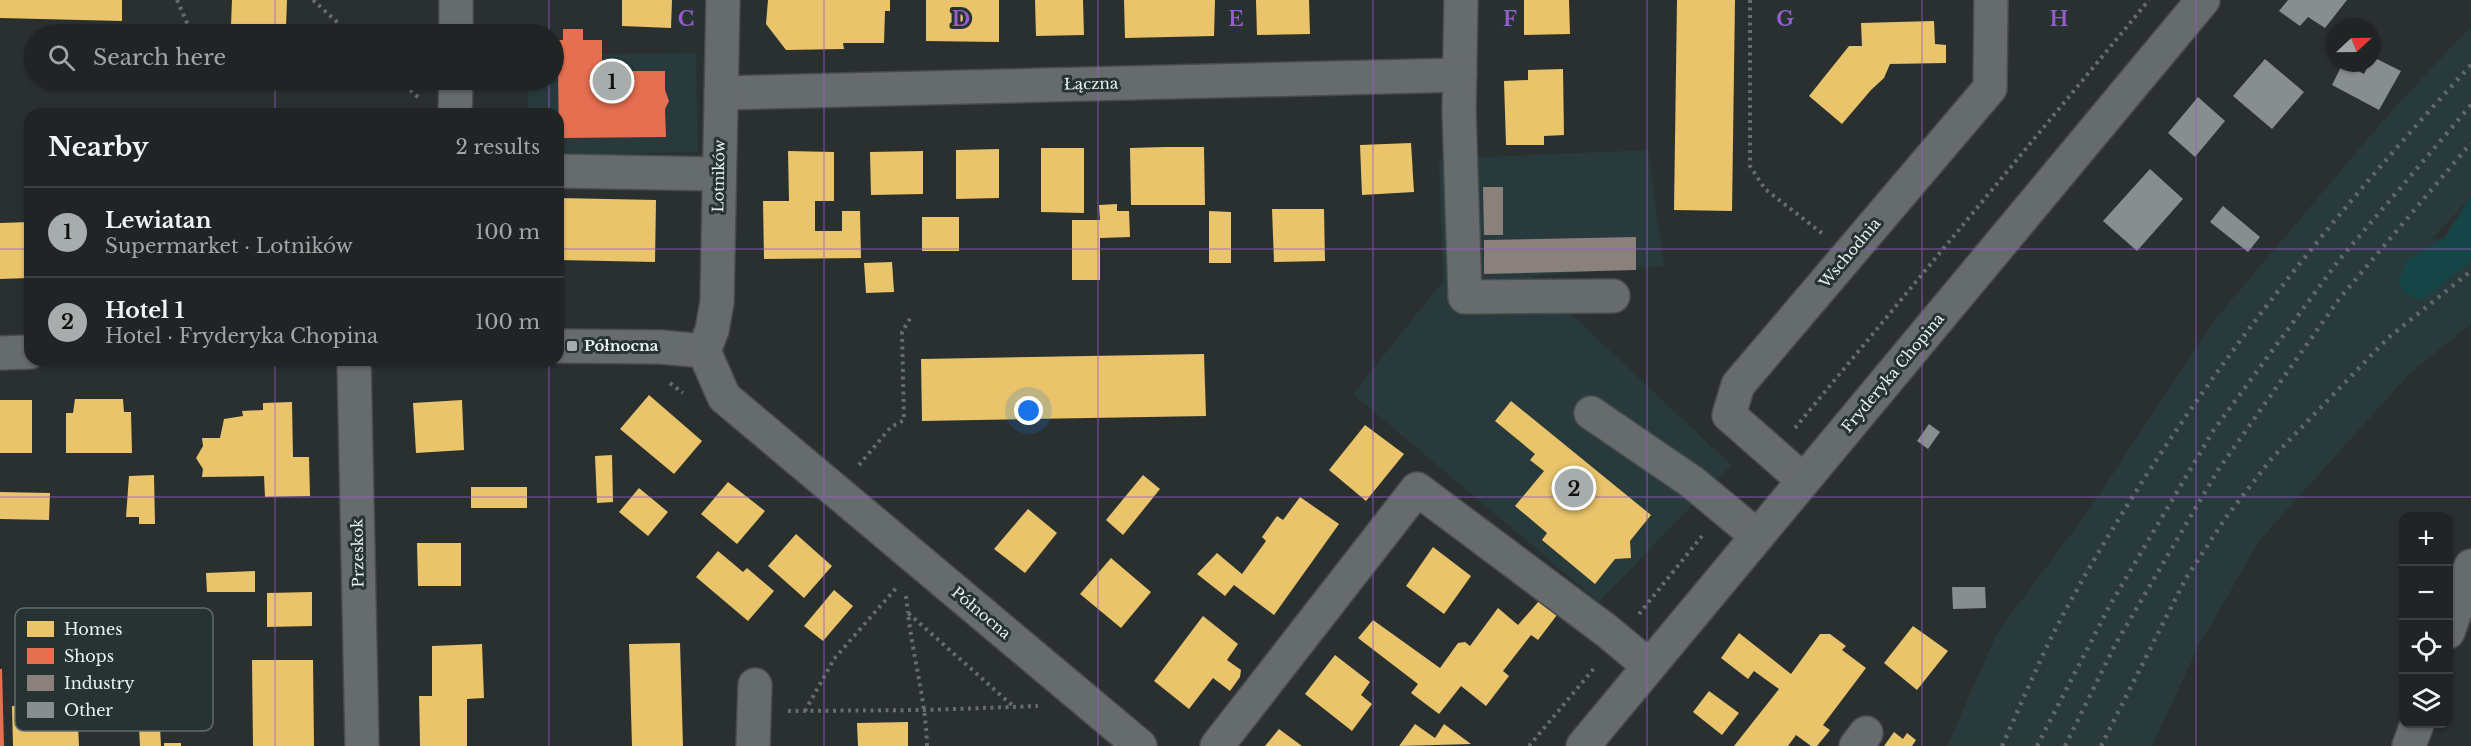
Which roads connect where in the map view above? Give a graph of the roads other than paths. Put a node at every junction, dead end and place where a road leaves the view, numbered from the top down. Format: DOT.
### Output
graph roads {
  1 [pos="456,0"];
  2 [pos="723,0"];
  3 [pos="1461,0"];
  4 [pos="1991,0"];
  5 [pos="2203,0"];
  6 [pos="456,24"];
  7 [pos="1460,75"];
  8 [pos="451,90"];
  9 [pos="721,93"];
  10 [pos="442,108"];
  11 [pos="564,171"];
  12 [pos="719,174"];
  13 [pos="1613,296"];
  14 [pos="564,346"];
  15 [pos="704,351"];
  16 [pos="24,352"];
  17 [pos="0,353"];
  18 [pos="354,366"];
  19 [pos="1591,413"];
  20 [pos="1803,480"];
  21 [pos="1757,536"];
  22 [pos="2471,566"];
  23 [pos="2452,620"];
  24 [pos="1648,666"];
  25 [pos="754,698"];
  26 [pos="2415,728"];
  27 [pos="362,746"];
  28 [pos="753,746"];
  29 [pos="1140,746"];
  30 [pos="1217,746"];
  31 [pos="1583,746"];
  32 [pos="2409,746"];
  1 -- 6 [label="street"];
  2 -- 9 [label="street, Lotników"];
  3 -- 7 [label="street"];
  4 -- 20 [label="street, Wschodnia"];
  5 -- 20 [label="street, Fryderyka Chopina"];
  7 -- 9 [label="street, Łączna"];
  7 -- 13 [label="street"];
  8 -- 10 [label="street"];
  9 -- 12 [label="street, Lotników"];
  11 -- 12 [label="street"];
  12 -- 15 [label="street, Lotników"];
  14 -- 15 [label="street"];
  15 -- 29 [label="street, Północna"];
  16 -- 17 [label="street"];
  18 -- 27 [label="street, Przeskok"];
  19 -- 21 [label="street"];
  20 -- 21 [label="street, Fryderyka Chopina"];
  21 -- 24 [label="street, Fryderyka Chopina"];
  22 -- 23 [label="street"];
  24 -- 30 [label="street"];
  24 -- 31 [label="street, Fryderyka Chopina"];
  25 -- 28 [label="street"];
  26 -- 32 [label="street"];
}
